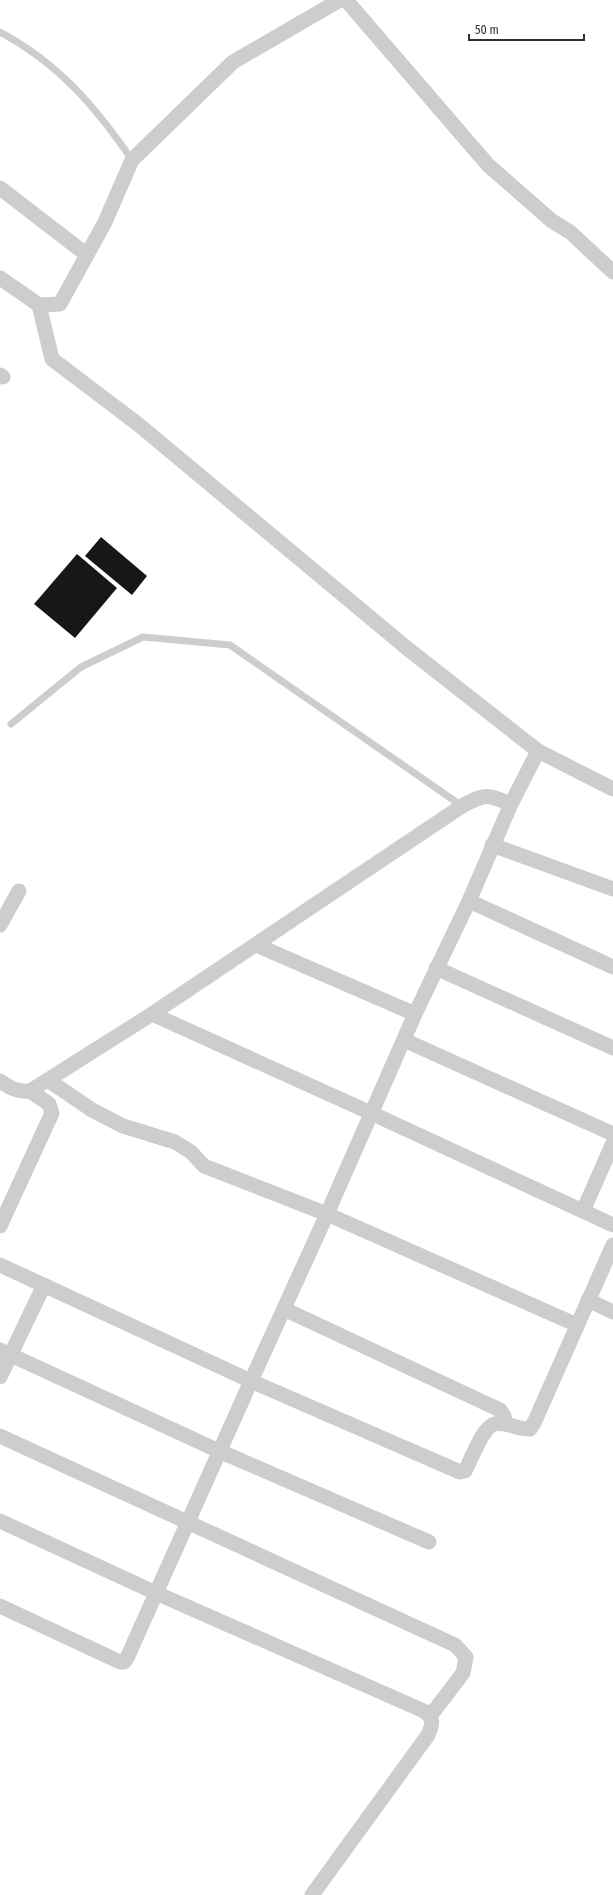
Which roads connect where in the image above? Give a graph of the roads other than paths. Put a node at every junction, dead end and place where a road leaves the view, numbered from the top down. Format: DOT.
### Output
graph roads {
  1 [pos="340,0"];
  2 [pos="346,0"];
  3 [pos="0,32"];
  4 [pos="132,160"];
  5 [pos="0,188"];
  6 [pos="87,255"];
  7 [pos="613,272"];
  8 [pos="0,278"];
  9 [pos="39,305"];
  10 [pos="10,724"];
  11 [pos="538,751"];
  12 [pos="613,789"];
  13 [pos="511,804"];
  14 [pos="462,806"];
  15 [pos="492,845"];
  16 [pos="613,889"];
  17 [pos="19,891"];
  18 [pos="469,901"];
  19 [pos="0,925"];
  20 [pos="256,945"];
  21 [pos="613,967"];
  22 [pos="436,968"];
  23 [pos="152,1014"];
  24 [pos="415,1014"];
  25 [pos="404,1040"];
  26 [pos="613,1048"];
  27 [pos="48,1080"];
  28 [pos="0,1081"];
  29 [pos="30,1091"];
  30 [pos="371,1113"];
  31 [pos="613,1134"];
  32 [pos="613,1143"];
  33 [pos="583,1211"];
  34 [pos="327,1214"];
  35 [pos="613,1225"];
  36 [pos="0,1226"];
  37 [pos="613,1245"];
  38 [pos="0,1265"];
  39 [pos="44,1285"];
  40 [pos="588,1300"];
  41 [pos="284,1309"];
  42 [pos="613,1312"];
  43 [pos="577,1325"];
  44 [pos="5,1352"];
  45 [pos="0,1377"];
  46 [pos="250,1381"];
  47 [pos="506,1424"];
  48 [pos="0,1436"];
  49 [pos="219,1452"];
  50 [pos="0,1521"];
  51 [pos="187,1521"];
  52 [pos="429,1542"];
  53 [pos="156,1593"];
  54 [pos="0,1606"];
  55 [pos="430,1715"];
  56 [pos="312,1895"];
  1 -- 4 [label="street"];
  2 -- 7 [label="street"];
  3 -- 4 [label="lane"];
  4 -- 6 [label="street"];
  5 -- 6 [label="street"];
  6 -- 9 [label="street"];
  8 -- 9 [label="street"];
  9 -- 11 [label="street"];
  10 -- 14 [label="lane"];
  11 -- 12 [label="street"];
  11 -- 13 [label="street"];
  13 -- 14 [label="street"];
  13 -- 15 [label="street"];
  14 -- 20 [label="street"];
  15 -- 16 [label="street"];
  15 -- 18 [label="street"];
  17 -- 19 [label="street"];
  18 -- 21 [label="street"];
  18 -- 22 [label="street"];
  20 -- 23 [label="street"];
  20 -- 24 [label="street"];
  22 -- 24 [label="street"];
  22 -- 26 [label="street"];
  23 -- 27 [label="street"];
  23 -- 30 [label="street"];
  24 -- 25 [label="street"];
  25 -- 30 [label="street"];
  25 -- 31 [label="street"];
  27 -- 29 [label="street"];
  27 -- 34 [label="street"];
  28 -- 29 [label="street"];
  29 -- 36 [label="street"];
  30 -- 33 [label="street"];
  30 -- 34 [label="street"];
  32 -- 33 [label="street"];
  33 -- 35 [label="street"];
  34 -- 41 [label="street"];
  34 -- 43 [label="street"];
  37 -- 40 [label="street"];
  38 -- 39 [label="street"];
  39 -- 44 [label="street"];
  39 -- 46 [label="street"];
  40 -- 42 [label="street"];
  40 -- 43 [label="street"];
  41 -- 46 [label="street"];
  41 -- 47 [label="street"];
  43 -- 47 [label="street"];
  44 -- 45 [label="street"];
  44 -- 49 [label="street"];
  46 -- 47 [label="street"];
  46 -- 49 [label="street"];
  48 -- 51 [label="street"];
  49 -- 51 [label="street"];
  49 -- 52 [label="street"];
  50 -- 53 [label="street"];
  51 -- 53 [label="street"];
  51 -- 55 [label="street"];
  53 -- 54 [label="street"];
  53 -- 55 [label="street"];
  55 -- 56 [label="street"];
}
